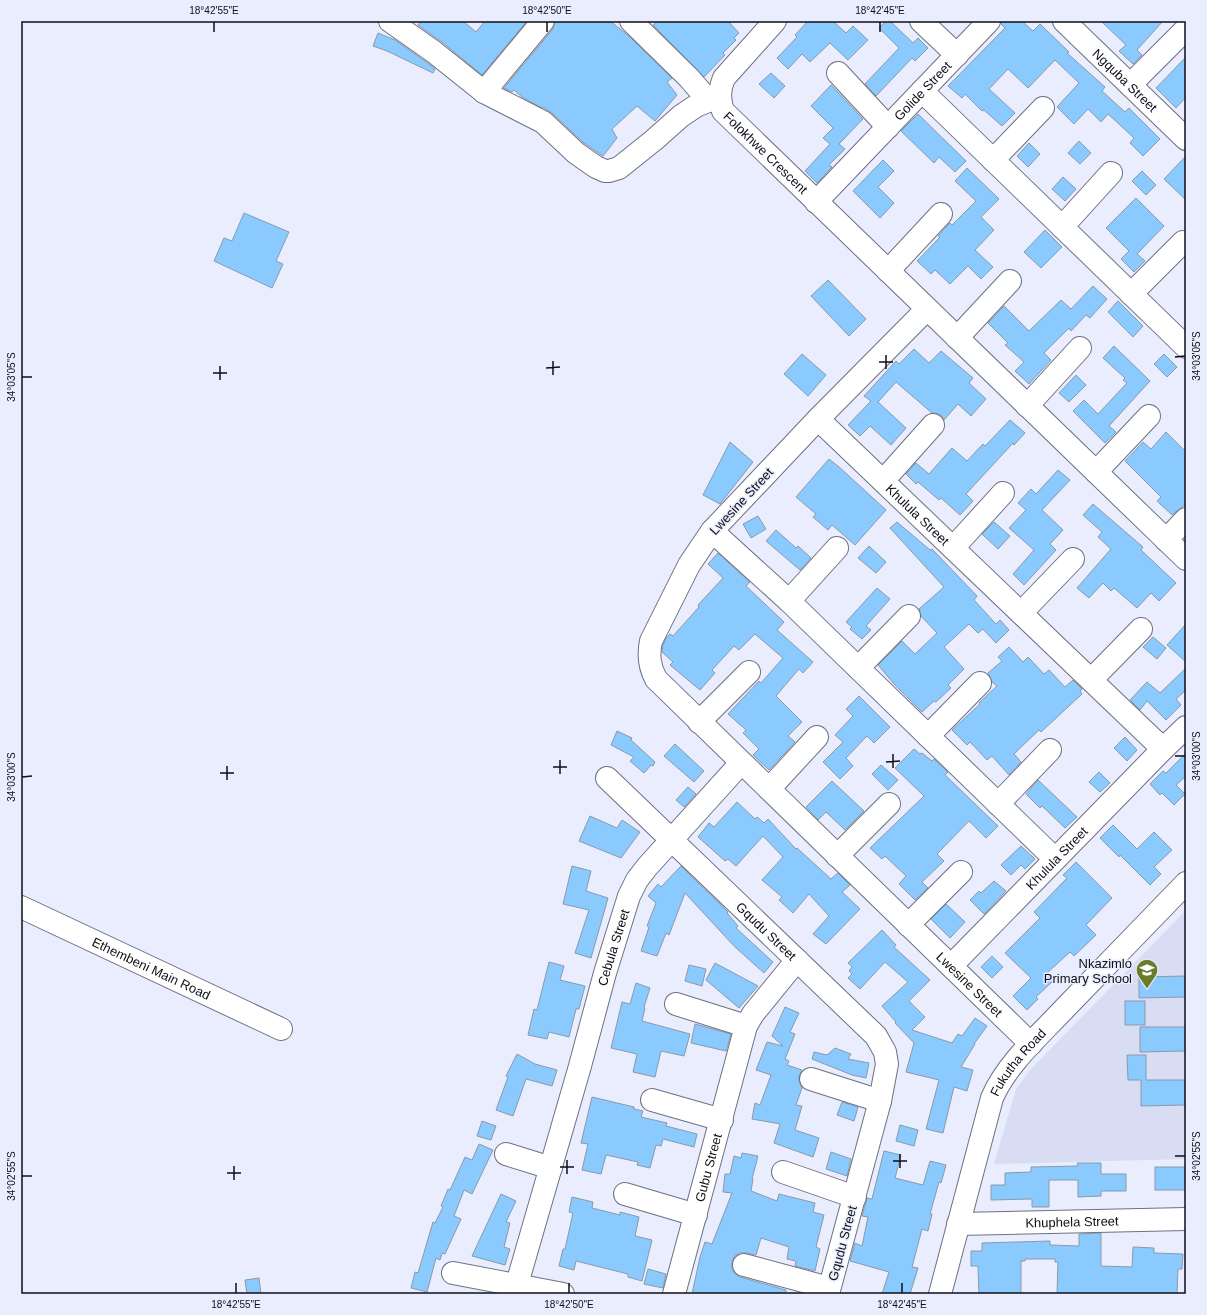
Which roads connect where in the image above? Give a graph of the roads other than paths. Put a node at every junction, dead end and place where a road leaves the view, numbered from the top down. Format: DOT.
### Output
graph roads {
  1 [pos="390,21"];
  2 [pos="543,21"];
  3 [pos="631,21"];
  4 [pos="775,21"];
  5 [pos="921,21"];
  6 [pos="989,21"];
  7 [pos="1064,21"];
  8 [pos="1186,29"];
  9 [pos="957,55"];
  10 [pos="838,73"];
  11 [pos="1130,85"];
  12 [pos="922,91"];
  13 [pos="484,92"];
  14 [pos="714,99"];
  15 [pos="1043,108"];
  16 [pos="888,127"];
  17 [pos="1186,139"];
  18 [pos="993,160"];
  19 [pos="1112,173"];
  20 [pos="816,202"];
  21 [pos="941,214"];
  22 [pos="1062,227"];
  23 [pos="1183,242"];
  24 [pos="888,271"];
  25 [pos="1010,281"];
  26 [pos="1131,294"];
  27 [pos="927,309"];
  28 [pos="957,338"];
  29 [pos="1186,347"];
  30 [pos="1080,348"];
  31 [pos="1027,406"];
  32 [pos="1149,416"];
  33 [pos="818,419"];
  34 [pos="933,425"];
  35 [pos="1096,472"];
  36 [pos="883,482"];
  37 [pos="1003,493"];
  38 [pos="1186,519"];
  39 [pos="712,530"];
  40 [pos="1166,540"];
  41 [pos="837,548"];
  42 [pos="953,548"];
  43 [pos="1073,559"];
  44 [pos="1186,559"];
  45 [pos="789,601"];
  46 [pos="1021,613"];
  47 [pos="909,616"];
  48 [pos="1142,629"];
  49 [pos="858,668"];
  50 [pos="749,672"];
  51 [pos="1091,680"];
  52 [pos="980,683"];
  53 [pos="699,722"];
  54 [pos="1186,727"];
  55 [pos="928,736"];
  56 [pos="818,737"];
  57 [pos="1163,749"];
  58 [pos="1050,750"];
  59 [pos="741,763"];
  60 [pos="607,778"];
  61 [pos="769,790"];
  62 [pos="889,804"];
  63 [pos="998,804"];
  64 [pos="672,840"];
  65 [pos="837,856"];
  66 [pos="1055,859"];
  67 [pos="961,872"];
  68 [pos="1186,883"];
  69 [pos="21,907"];
  70 [pos="908,925"];
  71 [pos="797,960"];
  72 [pos="951,966"];
  73 [pos="676,1004"];
  74 [pos="746,1026"];
  75 [pos="281,1029"];
  76 [pos="1031,1044"];
  77 [pos="810,1079"];
  78 [pos="652,1100"];
  79 [pos="880,1101"];
  80 [pos="722,1120"];
  81 [pos="506,1154"];
  82 [pos="551,1168"];
  83 [pos="783,1172"];
  84 [pos="625,1194"];
  85 [pos="854,1197"];
  86 [pos="696,1215"];
  87 [pos="1186,1219"];
  88 [pos="958,1224"];
  89 [pos="744,1265"];
  90 [pos="453,1272"];
  91 [pos="518,1284"];
  92 [pos="829,1291"];
  93 [pos="563,1294"];
  94 [pos="674,1294"];
  95 [pos="940,1294"];
  1 -- 13 [label="street"];
  2 -- 13 [label="street"];
  3 -- 14 [label="street"];
  4 -- 14 [label="street, Folokhwe Crescent"];
  5 -- 9 [label="street, Golide Street"];
  6 -- 9 [label="street, Golide Street"];
  7 -- 11 [label="street, Ngquba Street"];
  8 -- 11 [label="street"];
  9 -- 12 [label="street, Golide Street"];
  10 -- 16 [label="street, Golide Street"];
  11 -- 17 [label="street, Ngquba Street"];
  12 -- 16 [label="street, Golide Street"];
  12 -- 18 [label="street"];
  13 -- 14 [label="street"];
  14 -- 20 [label="street, Folokhwe Crescent"];
  15 -- 18 [label="street"];
  16 -- 20 [label="street, Golide Street"];
  18 -- 22 [label="street"];
  19 -- 22 [label="street"];
  20 -- 24 [label="street, Folokhwe Crescent"];
  21 -- 24 [label="street"];
  22 -- 26 [label="street"];
  23 -- 26 [label="street"];
  24 -- 27 [label="street, Folokhwe Crescent"];
  25 -- 28 [label="street"];
  26 -- 29 [label="street"];
  27 -- 28 [label="street, Folokhwe Crescent"];
  27 -- 33 [label="street, Lwesine Street"];
  28 -- 31 [label="street, Folokhwe Crescent"];
  30 -- 31 [label="street"];
  31 -- 35 [label="street, Folokhwe Crescent"];
  32 -- 35 [label="street"];
  33 -- 36 [label="street, Khulula Street"];
  33 -- 39 [label="street, Lwesine Street"];
  34 -- 36 [label="street, Khulula Street"];
  35 -- 40 [label="street, Folokhwe Crescent"];
  36 -- 42 [label="street, Khulula Street"];
  37 -- 42 [label="street, Khulula Street"];
  38 -- 40 [label="street"];
  39 -- 45 [label="street"];
  39 -- 53 [label="street, Lwesine Street"];
  40 -- 44 [label="street, Folokhwe Crescent"];
  41 -- 45 [label="street"];
  42 -- 46 [label="street, Khulula Street"];
  43 -- 46 [label="street"];
  45 -- 49 [label="street"];
  46 -- 51 [label="street, Khulula Street"];
  47 -- 49 [label="street"];
  48 -- 51 [label="street"];
  49 -- 55 [label="street"];
  50 -- 53 [label="street"];
  51 -- 57 [label="street, Khulula Street"];
  52 -- 55 [label="street"];
  53 -- 59 [label="street, Lwesine Street"];
  54 -- 57 [label="street, Khulula Street"];
  55 -- 63 [label="street"];
  56 -- 61 [label="street"];
  57 -- 66 [label="street, Khulula Street"];
  58 -- 63 [label="street"];
  59 -- 61 [label="street, Lwesine Street"];
  59 -- 64 [label="street, Cebula Street"];
  60 -- 64 [label="street, Gqudu Street"];
  61 -- 65 [label="street, Lwesine Street"];
  62 -- 65 [label="street"];
  63 -- 66 [label="street"];
  64 -- 71 [label="street, Gqudu Street"];
  64 -- 82 [label="street, Cebula Street"];
  65 -- 70 [label="street, Lwesine Street"];
  66 -- 72 [label="street, Khulula Street"];
  67 -- 70 [label="street"];
  68 -- 76 [label="street, Fukutha Road"];
  69 -- 75 [label="street, Ethembeni Main Road"];
  70 -- 72 [label="street, Lwesine Street"];
  71 -- 74 [label="street, Gubu Street"];
  71 -- 79 [label="street, Gqudu Street"];
  72 -- 76 [label="street, Lwesine Street"];
  73 -- 74 [label="street"];
  74 -- 80 [label="street, Gubu Street"];
  76 -- 88 [label="street, Fukutha Road"];
  77 -- 79 [label="street"];
  78 -- 80 [label="street, Gubu Street"];
  79 -- 85 [label="street, Gqudu Street"];
  80 -- 86 [label="street, Gubu Street"];
  81 -- 82 [label="street"];
  82 -- 91 [label="street, Cebula Street"];
  83 -- 85 [label="street, Gqudu Street"];
  84 -- 86 [label="street, Gubu Street"];
  85 -- 92 [label="street, Gqudu Street"];
  86 -- 94 [label="street, Gubu Street"];
  87 -- 88 [label="street, Khuphela Street"];
  88 -- 95 [label="street, Fukutha Road"];
  89 -- 92 [label="street, Gqudu Street"];
  90 -- 91 [label="street"];
  91 -- 93 [label="street"];
}
